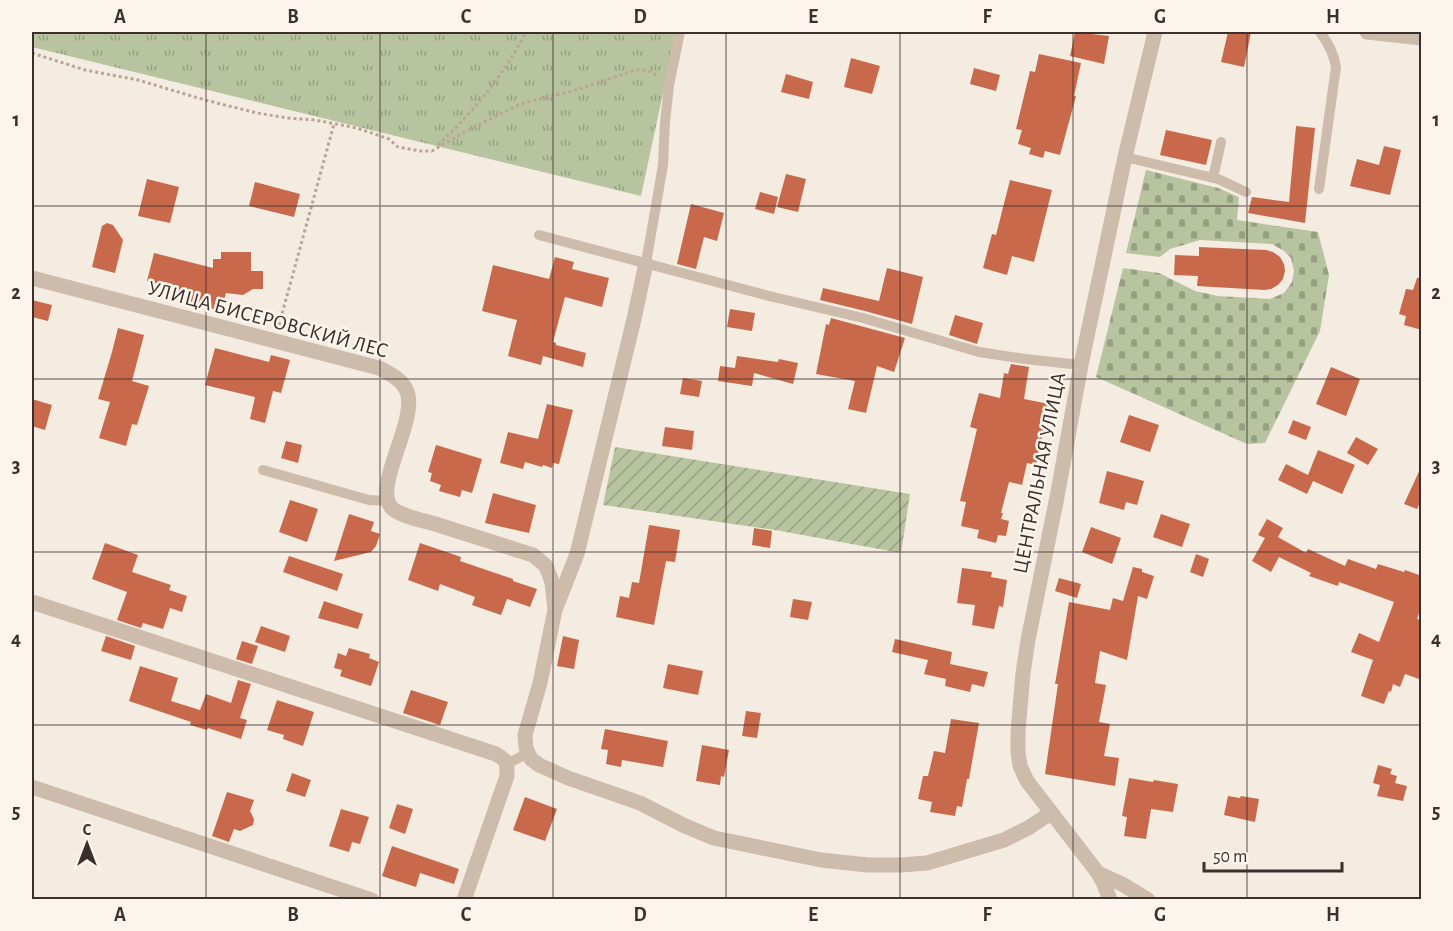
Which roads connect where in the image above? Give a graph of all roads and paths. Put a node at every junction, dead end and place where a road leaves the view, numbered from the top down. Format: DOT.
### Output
graph roads {
  1 [pos="526,32"];
  2 [pos="680,32"];
  3 [pos="1155,32"];
  4 [pos="1320,32"];
  5 [pos="1367,32"];
  6 [pos="1422,38"];
  7 [pos="32,53"];
  8 [pos="669,85"];
  9 [pos="334,124"];
  10 [pos="1221,142"];
  11 [pos="432,151"];
  12 [pos="1125,157"];
  13 [pos="1213,177"];
  14 [pos="1319,189"];
  15 [pos="1246,192"];
  16 [pos="539,235"];
  17 [pos="646,263"];
  18 [pos="32,278"];
  19 [pos="274,341"];
  20 [pos="1081,365"];
  21 [pos="263,470"];
  22 [pos="388,501"];
  23 [pos="32,602"];
  24 [pos="555,610"];
  25 [pos="528,753"];
  26 [pos="507,764"];
  27 [pos="32,787"];
  28 [pos="1051,813"];
  29 [pos="1098,873"];
  30 [pos="372,900"];
  31 [pos="464,900"];
  32 [pos="1110,900"];
  33 [pos="1148,900"];
  1 -- 11 [label="path"];
  2 -- 8 [label="lane"];
  3 -- 12 [label="street, ЦЕНТРАЛЬНАЯ УЛИЦА"];
  4 -- 14 [label="lane"];
  5 -- 6 [label="street"];
  7 -- 9 [label="path"];
  8 -- 11 [label="path"];
  8 -- 17 [label="lane"];
  9 -- 11 [label="path"];
  9 -- 19 [label="path"];
  10 -- 13 [label="lane"];
  12 -- 13 [label="lane"];
  12 -- 20 [label="street, ЦЕНТРАЛЬНАЯ УЛИЦА"];
  13 -- 15 [label="lane"];
  16 -- 17 [label="lane"];
  17 -- 20 [label="lane"];
  17 -- 24 [label="street"];
  18 -- 19 [label="street, УЛИЦА БИСЕРОВСКИЙ ЛЕС"];
  19 -- 22 [label="street, УЛИЦА БИСЕРОВСКИЙ ЛЕС"];
  20 -- 28 [label="street, ЦЕНТРАЛЬНАЯ УЛИЦА"];
  21 -- 22 [label="lane"];
  22 -- 24 [label="street"];
  23 -- 26 [label="street"];
  24 -- 25 [label="street"];
  25 -- 26 [label="lane"];
  25 -- 28 [label="street"];
  26 -- 31 [label="street"];
  27 -- 30 [label="street"];
  28 -- 29 [label="street, ЦЕНТРАЛЬНАЯ УЛИЦА"];
  29 -- 32 [label="street, ЦЕНТРАЛЬНАЯ УЛИЦА"];
  29 -- 33 [label="street"];
}
